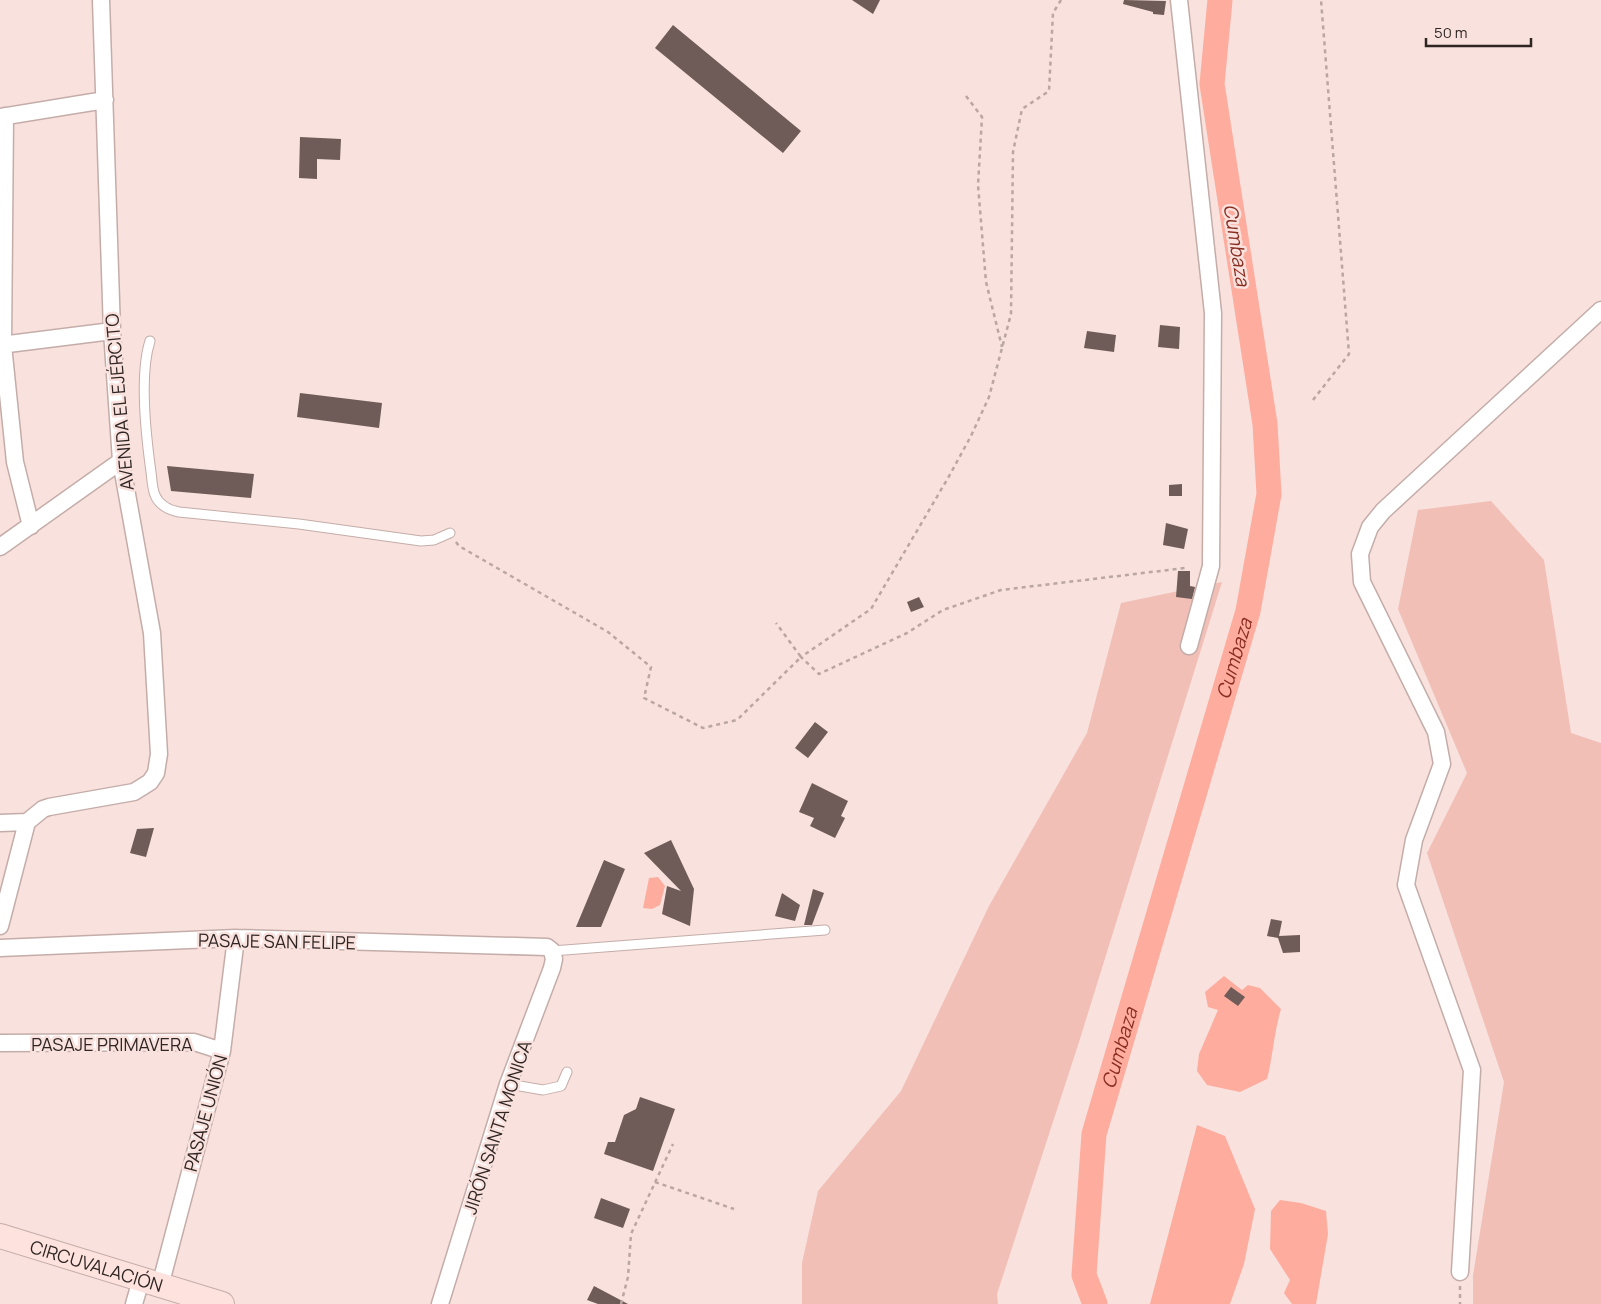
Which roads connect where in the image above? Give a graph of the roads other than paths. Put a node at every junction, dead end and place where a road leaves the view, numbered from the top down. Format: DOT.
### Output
graph roads {
  1 [pos="101,0"];
  2 [pos="1179,0"];
  3 [pos="105,100"];
  4 [pos="3,116"];
  5 [pos="1601,310"];
  6 [pos="112,331"];
  7 [pos="150,342"];
  8 [pos="2,345"];
  9 [pos="121,461"];
  10 [pos="31,526"];
  11 [pos="450,533"];
  12 [pos="0,547"];
  13 [pos="1189,646"];
  14 [pos="27,822"];
  15 [pos="0,823"];
  16 [pos="0,926"];
  17 [pos="825,930"];
  18 [pos="236,938"];
  19 [pos="0,948"];
  20 [pos="552,951"];
  21 [pos="0,1043"];
  22 [pos="222,1051"];
  23 [pos="568,1072"];
  24 [pos="508,1084"];
  25 [pos="0,1236"];
  26 [pos="1460,1272"];
  27 [pos="151,1283"];
  28 [pos="216,1303"];
  29 [pos="134,1304"];
  30 [pos="440,1304"];
  1 -- 3 [label="street, AVENIDA EL EJÉRCITO"];
  2 -- 13 [label="street"];
  3 -- 4 [label="street"];
  3 -- 6 [label="street, AVENIDA EL EJÉRCITO"];
  4 -- 8 [label="street"];
  5 -- 26 [label="street"];
  6 -- 8 [label="street"];
  6 -- 9 [label="street, AVENIDA EL EJÉRCITO"];
  7 -- 11 [label="lane"];
  8 -- 10 [label="street"];
  9 -- 10 [label="street"];
  9 -- 14 [label="street, AVENIDA EL EJÉRCITO"];
  10 -- 12 [label="street"];
  14 -- 15 [label="street"];
  14 -- 16 [label="street"];
  17 -- 20 [label="lane"];
  18 -- 19 [label="street, PASAJE SAN FELIPE"];
  18 -- 20 [label="street, PASAJE SAN FELIPE"];
  18 -- 22 [label="street, PASAJE UNIÓN"];
  20 -- 24 [label="street, JIRÓN SANTA MONICA"];
  21 -- 22 [label="street, PASAJE PRIMAVERA"];
  22 -- 27 [label="street, PASAJE UNIÓN"];
  23 -- 24 [label="lane"];
  24 -- 30 [label="street, JIRÓN SANTA MONICA"];
  25 -- 27 [label="main road, CIRCUVALACIÓN"];
  27 -- 28 [label="main road, CIRCUVALACIÓN"];
  27 -- 29 [label="street, PASAJE UNIÓN"];
}
